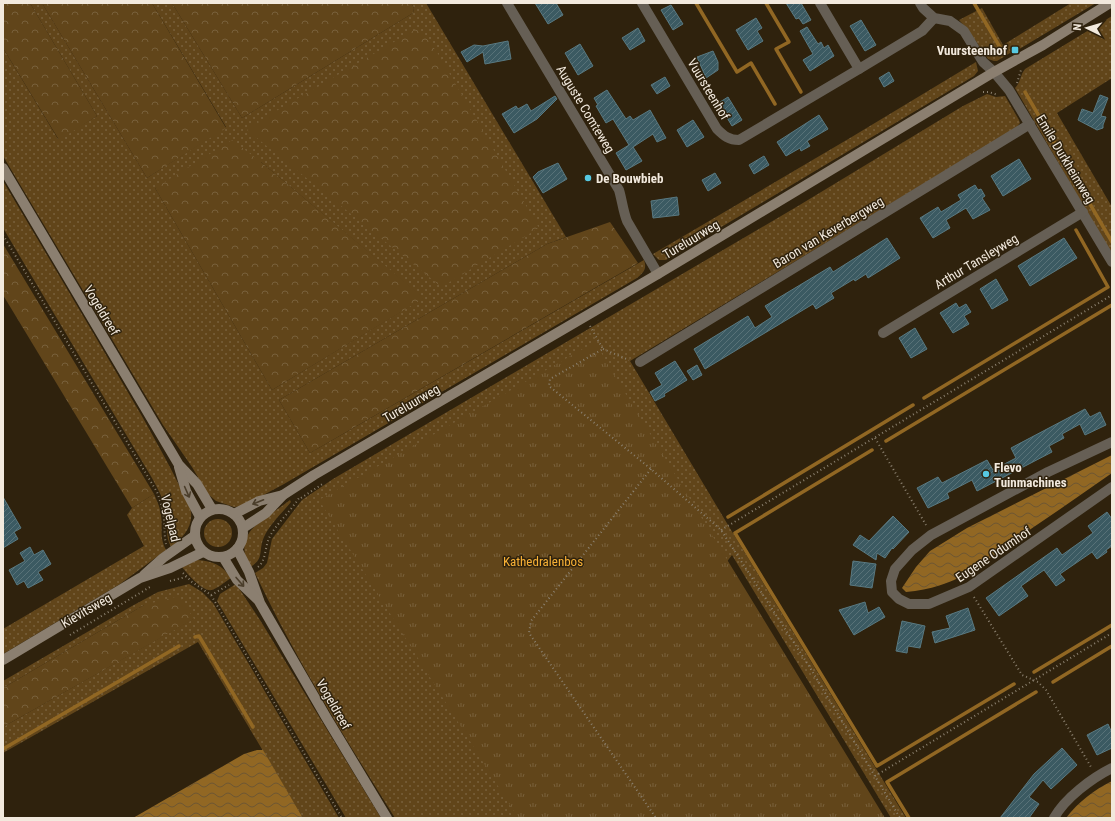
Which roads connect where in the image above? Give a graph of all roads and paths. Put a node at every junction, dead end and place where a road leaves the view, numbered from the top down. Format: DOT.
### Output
graph roads {
  1 [pos="507,3"];
  2 [pos="642,3"];
  3 [pos="820,3"];
  4 [pos="920,3"];
  5 [pos="1110,3"];
  6 [pos="934,18"];
  7 [pos="859,69"];
  8 [pos="994,72"];
  9 [pos="1030,124"];
  10 [pos="3,168"];
  11 [pos="1083,212"];
  12 [pos="3,235"];
  13 [pos="1112,262"];
  14 [pos="658,274"];
  15 [pos="1112,295"];
  16 [pos="590,326"];
  17 [pos="883,333"];
  18 [pos="603,349"];
  19 [pos="640,362"];
  20 [pos="875,438"];
  21 [pos="1112,442"];
  22 [pos="179,465"];
  23 [pos="651,469"];
  24 [pos="1112,487"];
  25 [pos="283,495"];
  26 [pos="298,500"];
  27 [pos="212,509"];
  28 [pos="234,514"];
  29 [pos="200,517"];
  30 [pos="243,528"];
  31 [pos="721,530"];
  32 [pos="931,534"];
  33 [pos="194,536"];
  34 [pos="237,549"];
  35 [pos="171,552"];
  36 [pos="203,552"];
  37 [pos="223,557"];
  38 [pos="177,565"];
  39 [pos="250,572"];
  40 [pos="186,577"];
  41 [pos="140,578"];
  42 [pos="237,580"];
  43 [pos="166,582"];
  44 [pos="155,585"];
  45 [pos="969,587"];
  46 [pos="210,595"];
  47 [pos="260,603"];
  48 [pos="1112,633"];
  49 [pos="65,637"];
  50 [pos="3,660"];
  51 [pos="1033,680"];
  52 [pos="1112,768"];
  53 [pos="875,776"];
  54 [pos="1097,777"];
  55 [pos="342,818"];
  56 [pos="387,818"];
  57 [pos="656,818"];
  58 [pos="900,818"];
  59 [pos="1054,818"];
  1 -- 14 [label="street, Auguste Comteweg"];
  2 -- 7 [label="street, Vuursteenhof"];
  3 -- 7 [label="street"];
  4 -- 6 [label="street"];
  5 -- 8 [label="street, Tureluurweg"];
  6 -- 7 [label="street, Vuursteenhof"];
  6 -- 8 [label="street, Emile Durkheimweg"];
  8 -- 9 [label="street, Emile Durkheimweg"];
  8 -- 14 [label="street, Tureluurweg"];
  9 -- 11 [label="street, Emile Durkheimweg"];
  9 -- 19 [label="street, Baron van Keverbergweg"];
  10 -- 22 [label="street, Vogeldreef"];
  11 -- 13 [label="street, Emile Durkheimweg"];
  11 -- 17 [label="street, Arthur Tansleyweg"];
  12 -- 35 [label="path, Vogelpad"];
  14 -- 25 [label="street, Tureluurweg"];
  15 -- 20 [label="path"];
  16 -- 18 [label="path"];
  18 -- 19 [label="path"];
  18 -- 23 [label="path"];
  20 -- 31 [label="path"];
  20 -- 32 [label="path"];
  21 -- 32 [label="street, Eugene Odumhof"];
  22 -- 27 [label="street, Vogeldreef"];
  22 -- 29 [label="street, Vogeldreef, one-way"];
  23 -- 31 [label="path"];
  23 -- 57 [label="path"];
  24 -- 45 [label="street, Eugene Odumhof"];
  25 -- 28 [label="street, Tureluurweg, one-way"];
  25 -- 30 [label="street, Tureluurweg"];
  26 -- 39 [label="path"];
  27 -- 28 [label="street"];
  27 -- 29 [label="street"];
  28 -- 30 [label="street"];
  29 -- 33 [label="street"];
  30 -- 34 [label="street"];
  31 -- 53 [label="path"];
  32 -- 45 [label="street, Eugene Odumhof"];
  33 -- 35 [label="street, Kievitsweg"];
  33 -- 36 [label="street"];
  34 -- 37 [label="street"];
  34 -- 39 [label="street, Vogeldreef"];
  35 -- 41 [label="street, Kievitsweg"];
  36 -- 37 [label="street"];
  36 -- 38 [label="street, Kievitsweg"];
  37 -- 42 [label="street, Vogeldreef"];
  38 -- 40 [label="path"];
  38 -- 41 [label="street, Kievitsweg"];
  39 -- 47 [label="street, Vogeldreef"];
  40 -- 43 [label="path"];
  40 -- 46 [label="path"];
  41 -- 50 [label="street, Kievitsweg"];
  42 -- 46 [label="path"];
  42 -- 47 [label="street, Vogeldreef, one-way"];
  44 -- 49 [label="path, Kievitsweg"];
  45 -- 51 [label="path"];
  46 -- 55 [label="path"];
  47 -- 56 [label="street, Vogeldreef"];
  48 -- 51 [label="path"];
  51 -- 53 [label="path"];
  51 -- 54 [label="path"];
  52 -- 54 [label="street"];
  53 -- 58 [label="path"];
  54 -- 59 [label="street"];
}
